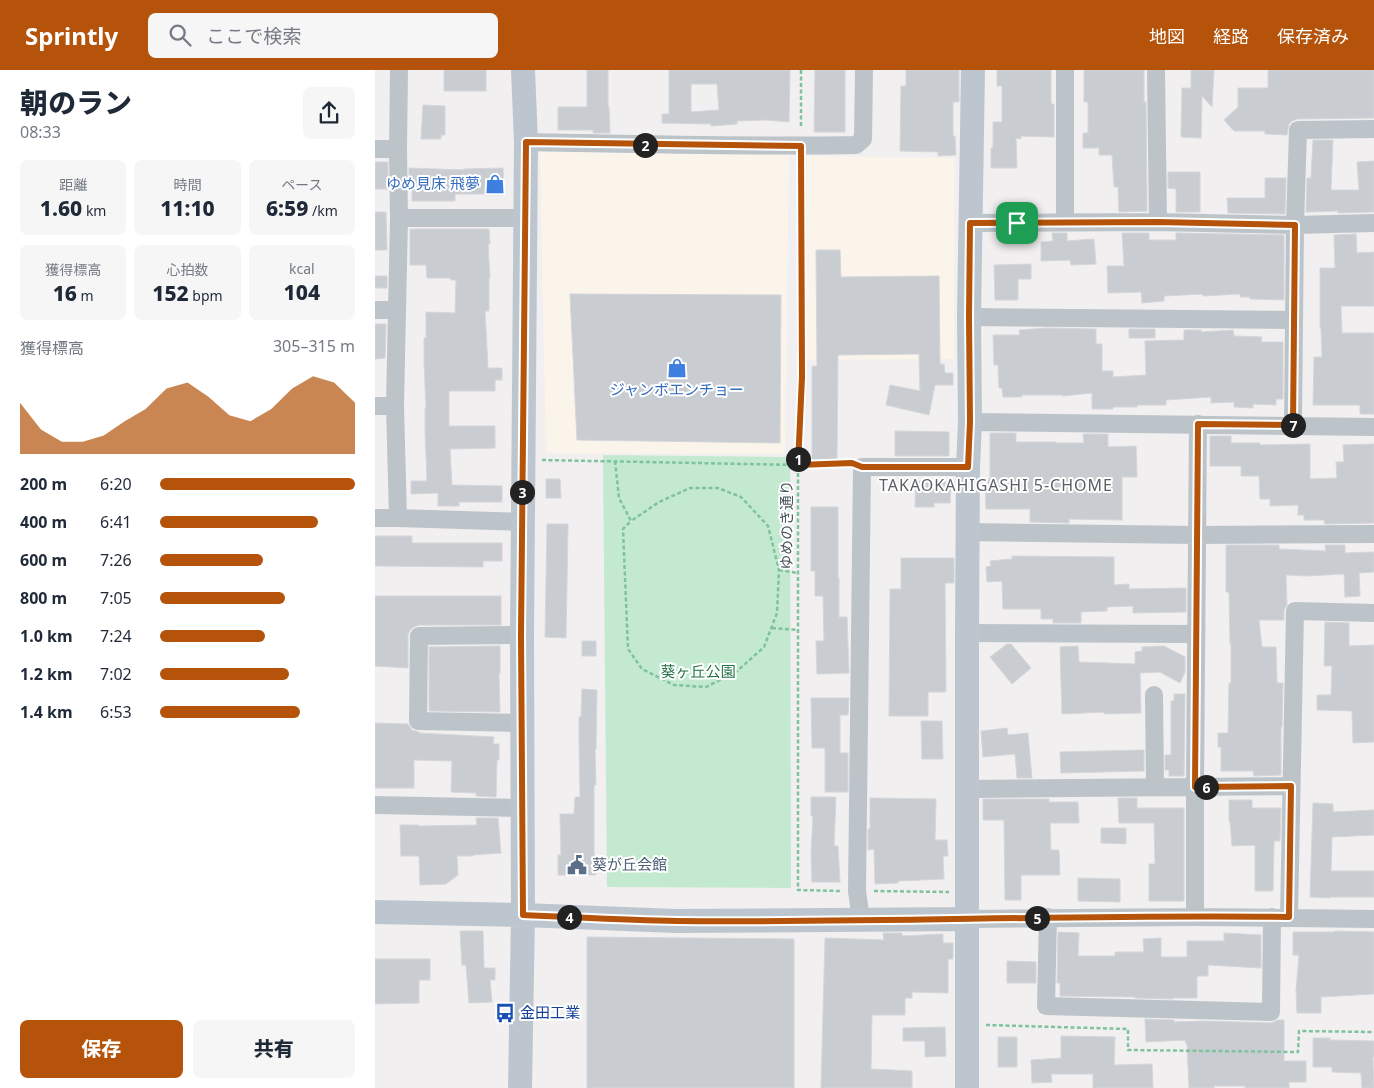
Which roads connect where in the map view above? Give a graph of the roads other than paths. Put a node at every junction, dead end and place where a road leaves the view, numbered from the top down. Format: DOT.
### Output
graph roads {
  1 [pos="399,70"];
  2 [pos="523,70"];
  3 [pos="864,70"];
  4 [pos="973,70"];
  5 [pos="1065,70"];
  6 [pos="1156,70"];
  7 [pos="1374,129"];
  8 [pos="526,142"];
  9 [pos="375,149"];
  10 [pos="398,149"];
  11 [pos="399,218"];
  12 [pos="525,218"];
  13 [pos="1065,222"];
  14 [pos="1158,222"];
  15 [pos="970,223"];
  16 [pos="1374,223"];
  17 [pos="1295,225"];
  18 [pos="375,310"];
  19 [pos="397,310"];
  20 [pos="969,317"];
  21 [pos="1294,320"];
  22 [pos="375,406"];
  23 [pos="395,406"];
  24 [pos="970,422"];
  25 [pos="1198,424"];
  26 [pos="1293,425"];
  27 [pos="1374,427"];
  28 [pos="968,467"];
  29 [pos="375,518"];
  30 [pos="398,518"];
  31 [pos="522,522"];
  32 [pos="968,532"];
  33 [pos="1197,534"];
  34 [pos="1374,534"];
  35 [pos="1374,613"];
  36 [pos="967,634"];
  37 [pos="1196,634"];
  38 [pos="521,635"];
  39 [pos="1154,695"];
  40 [pos="522,723"];
  41 [pos="1291,786"];
  42 [pos="1155,787"];
  43 [pos="1195,787"];
  44 [pos="967,789"];
  45 [pos="375,805"];
  46 [pos="523,808"];
  47 [pos="375,912"];
  48 [pos="523,915"];
  49 [pos="1048,917"];
  50 [pos="1195,917"];
  51 [pos="1280,917"];
  52 [pos="967,919"];
  53 [pos="1374,919"];
  54 [pos="861,920"];
  55 [pos="520,1088"];
  56 [pos="967,1088"];
  1 -- 10 [label="street"];
  2 -- 8 [label="street"];
  3 -- 8 [label="street"];
  4 -- 15 [label="street"];
  5 -- 13 [label="street"];
  6 -- 14 [label="street"];
  7 -- 17 [label="street"];
  8 -- 12 [label="street"];
  9 -- 10 [label="street"];
  10 -- 11 [label="street"];
  11 -- 12 [label="street"];
  11 -- 19 [label="street"];
  12 -- 31 [label="street"];
  13 -- 14 [label="street"];
  13 -- 15 [label="street"];
  14 -- 17 [label="street"];
  15 -- 20 [label="street"];
  16 -- 17 [label="street"];
  17 -- 21 [label="street"];
  18 -- 19 [label="street"];
  19 -- 23 [label="street"];
  20 -- 21 [label="street"];
  20 -- 24 [label="street"];
  21 -- 26 [label="street"];
  22 -- 23 [label="street"];
  23 -- 30 [label="street"];
  24 -- 25 [label="street"];
  24 -- 28 [label="street"];
  25 -- 26 [label="street"];
  25 -- 33 [label="street"];
  26 -- 27 [label="street"];
  28 -- 32 [label="street"];
  28 -- 54 [label="street"];
  29 -- 30 [label="street"];
  30 -- 31 [label="street"];
  31 -- 38 [label="street"];
  32 -- 33 [label="street"];
  32 -- 36 [label="street"];
  33 -- 34 [label="street"];
  33 -- 37 [label="street"];
  35 -- 41 [label="street"];
  36 -- 37 [label="street"];
  36 -- 44 [label="street"];
  37 -- 43 [label="street"];
  38 -- 40 [label="street"];
  38 -- 40 [label="street"];
  39 -- 42 [label="street"];
  40 -- 46 [label="street"];
  41 -- 43 [label="street"];
  41 -- 51 [label="street"];
  42 -- 43 [label="street"];
  42 -- 44 [label="street"];
  43 -- 50 [label="street"];
  44 -- 52 [label="street"];
  45 -- 46 [label="street"];
  46 -- 48 [label="street"];
  47 -- 48 [label="street"];
  48 -- 54 [label="street"];
  48 -- 55 [label="street"];
  49 -- 50 [label="street"];
  49 -- 51 [label="street"];
  49 -- 52 [label="street"];
  50 -- 51 [label="street"];
  51 -- 53 [label="street"];
  52 -- 54 [label="street"];
  52 -- 56 [label="street"];
}
